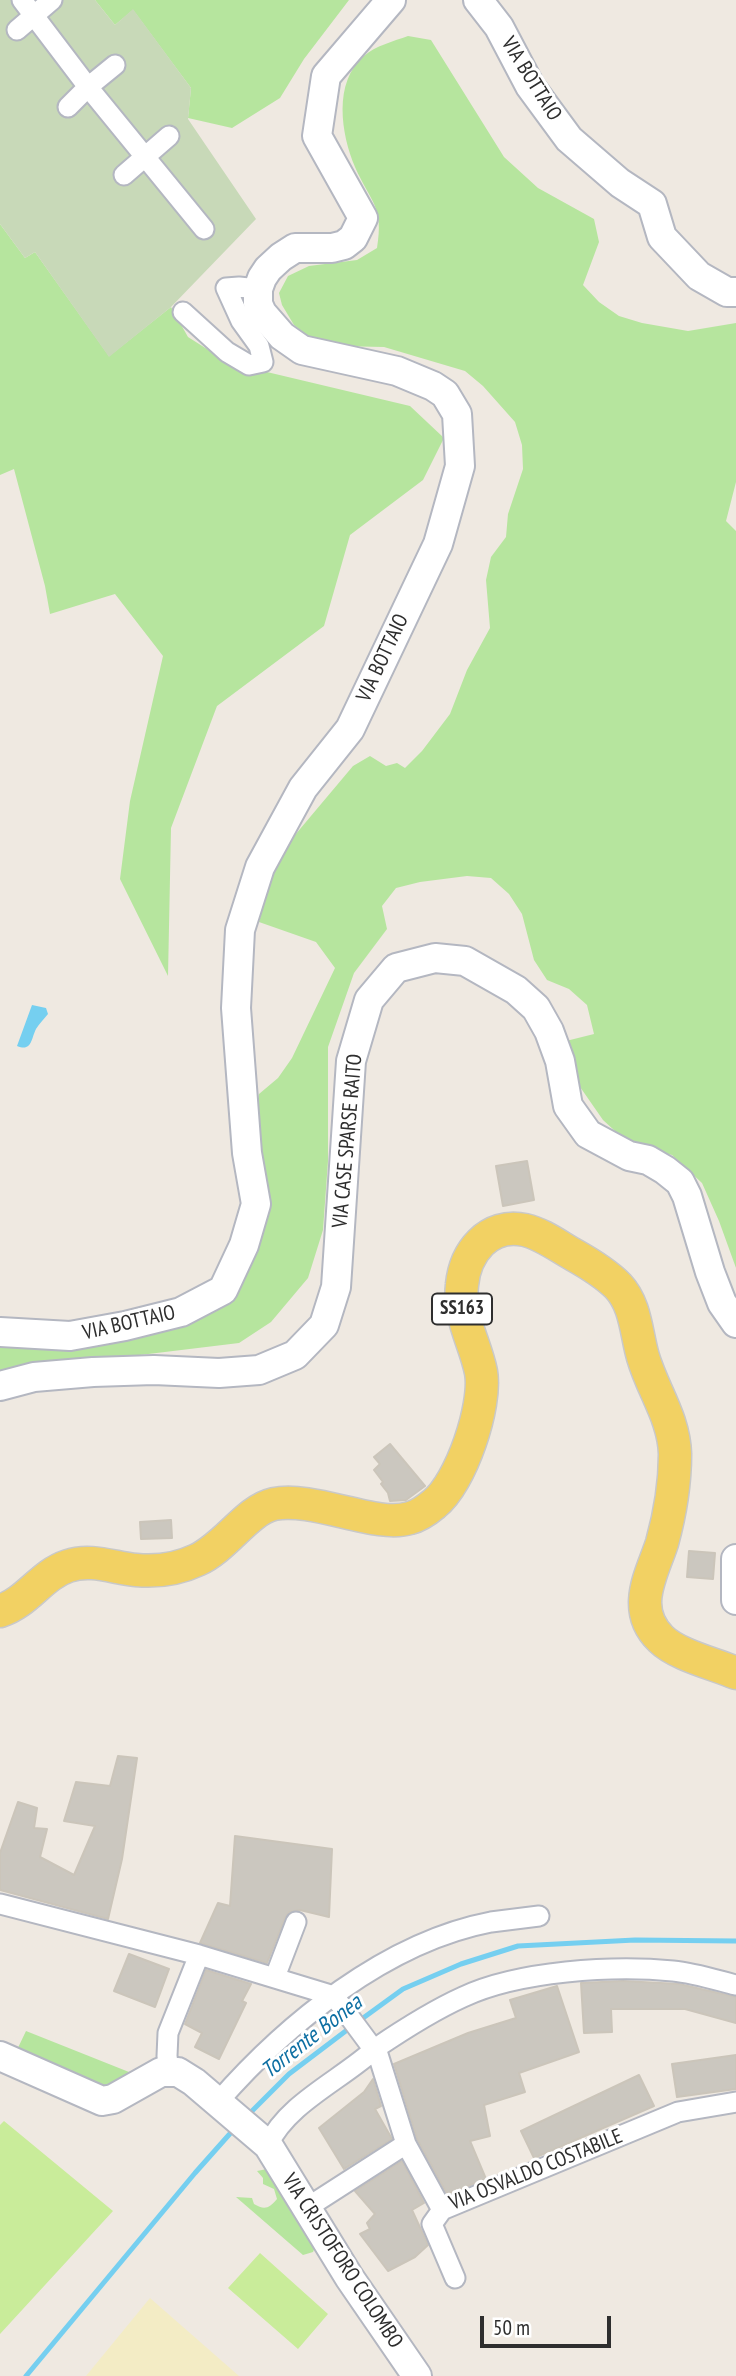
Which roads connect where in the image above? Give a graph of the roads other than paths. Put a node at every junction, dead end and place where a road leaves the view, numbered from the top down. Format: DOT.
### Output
graph roads {
  1 [pos="52,0"];
  2 [pos="391,0"];
  3 [pos="478,0"];
  4 [pos="28,8"];
  5 [pos="17,30"];
  6 [pos="116,65"];
  7 [pos="88,86"];
  8 [pos="68,107"];
  9 [pos="169,136"];
  10 [pos="145,158"];
  11 [pos="124,175"];
  12 [pos="204,229"];
  13 [pos="258,289"];
  14 [pos="736,292"];
  15 [pos="183,312"];
  16 [pos="736,1323"];
  17 [pos="0,1332"];
  18 [pos="0,1386"];
  19 [pos="736,1559"];
  20 [pos="736,1600"];
  21 [pos="0,1611"];
  22 [pos="736,1673"];
  23 [pos="0,1904"];
  24 [pos="539,1916"];
  25 [pos="296,1922"];
  26 [pos="200,1955"];
  27 [pos="275,1977"];
  28 [pos="736,1985"];
  29 [pos="334,1996"];
  30 [pos="375,2049"];
  31 [pos="0,2056"];
  32 [pos="169,2071"];
  33 [pos="218,2102"];
  34 [pos="736,2102"];
  35 [pos="406,2144"];
  36 [pos="268,2146"];
  37 [pos="308,2207"];
  38 [pos="442,2210"];
  39 [pos="455,2278"];
  40 [pos="417,2376"];
  1 -- 4 [label="street"];
  2 -- 13 [label="street"];
  3 -- 14 [label="street, VIA BOTTAIO"];
  4 -- 5 [label="street"];
  4 -- 7 [label="street"];
  6 -- 7 [label="street"];
  7 -- 8 [label="street"];
  7 -- 10 [label="street"];
  9 -- 10 [label="street"];
  10 -- 11 [label="street"];
  10 -- 12 [label="street"];
  13 -- 15 [label="street"];
  13 -- 17 [label="street, VIA BOTTAIO"];
  16 -- 18 [label="street, VIA CASE SPARSE RAITO"];
  19 -- 20 [label="street"];
  21 -- 22 [label="main road, SS163"];
  23 -- 26 [label="street"];
  24 -- 29 [label="street"];
  25 -- 27 [label="street"];
  26 -- 27 [label="street"];
  26 -- 32 [label="street"];
  27 -- 29 [label="street"];
  28 -- 30 [label="street"];
  29 -- 30 [label="street, VIA OSVALDO COSTABILE"];
  29 -- 33 [label="street"];
  30 -- 35 [label="street, VIA OSVALDO COSTABILE"];
  30 -- 36 [label="street"];
  31 -- 32 [label="street"];
  32 -- 33 [label="street, VIA CRISTOFORO COLOMBO"];
  33 -- 36 [label="street, VIA CRISTOFORO COLOMBO"];
  34 -- 38 [label="street, VIA OSVALDO COSTABILE"];
  35 -- 37 [label="street"];
  35 -- 38 [label="street, VIA OSVALDO COSTABILE"];
  36 -- 37 [label="street, VIA CRISTOFORO COLOMBO"];
  37 -- 40 [label="street, VIA CRISTOFORO COLOMBO"];
  38 -- 39 [label="street"];
}
